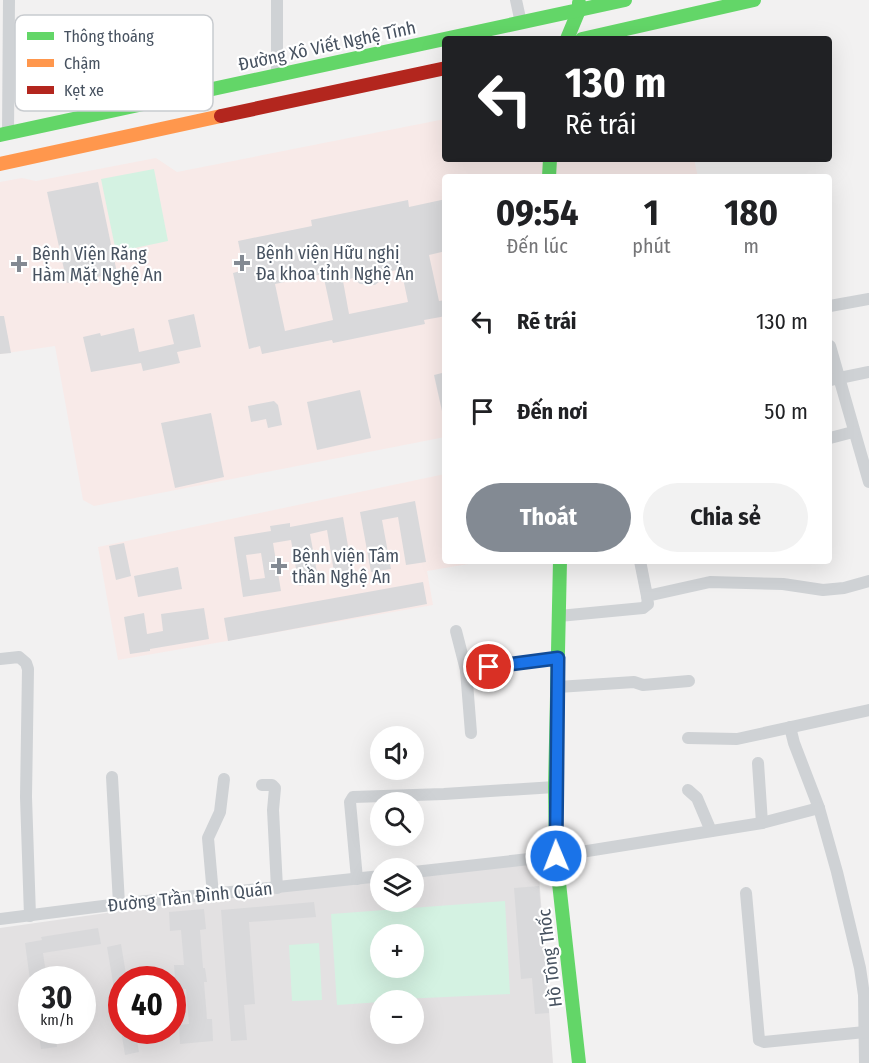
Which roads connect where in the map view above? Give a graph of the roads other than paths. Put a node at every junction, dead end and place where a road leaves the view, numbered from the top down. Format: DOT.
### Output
graph roads {
  1 [pos="9,0"];
  2 [pos="277,0"];
  3 [pos="516,0"];
  4 [pos="625,0"];
  5 [pos="754,0"];
  6 [pos="579,5"];
  7 [pos="521,22"];
  8 [pos="457,36"];
  9 [pos="568,36"];
  10 [pos="595,36"];
  11 [pos="442,39"];
  12 [pos="442,69"];
  13 [pos="277,75"];
  14 [pos="213,100"];
  15 [pos="213,104"];
  16 [pos="176,111"];
  17 [pos="176,111"];
  18 [pos="7,148"];
  19 [pos="869,299"];
  20 [pos="832,306"];
  21 [pos="832,362"];
  22 [pos="869,372"];
  23 [pos="834,379"];
  24 [pos="853,432"];
  25 [pos="832,437"];
  26 [pos="866,459"];
  27 [pos="869,482"];
  28 [pos="560,564"];
  29 [pos="641,564"];
  30 [pos="869,581"];
  31 [pos="647,596"];
  32 [pos="559,616"];
  33 [pos="456,631"];
  34 [pos="0,658"];
  35 [pos="558,658"];
  36 [pos="466,670"];
  37 [pos="689,681"];
  38 [pos="558,687"];
  39 [pos="869,710"];
  40 [pos="790,727"];
  41 [pos="471,732"];
  42 [pos="688,738"];
  43 [pos="758,763"];
  44 [pos="112,777"];
  45 [pos="224,779"];
  46 [pos="262,785"];
  47 [pos="555,787"];
  48 [pos="688,790"];
  49 [pos="819,808"];
  50 [pos="762,823"];
  51 [pos="711,831"];
  52 [pos="556,856"];
  53 [pos="424,871"];
  54 [pos="370,877"];
  55 [pos="357,879"];
  56 [pos="277,888"];
  57 [pos="746,894"];
  58 [pos="213,895"];
  59 [pos="119,904"];
  60 [pos="30,916"];
  61 [pos="0,919"];
  62 [pos="865,1032"];
  63 [pos="579,1063"];
  64 [pos="865,1063"];
  1 -- 18 [label="street"];
  2 -- 13 [label="street"];
  3 -- 7 [label="street"];
  4 -- 6 [label="main road, Đường Xô Viết Nghệ Tĩnh"];
  5 -- 10 [label="main road"];
  6 -- 7 [label="main road, Đường Xô Viết Nghệ Tĩnh"];
  6 -- 9 [label="main road"];
  7 -- 8 [label="main road, Đường Xô Viết Nghệ Tĩnh"];
  11 -- 13 [label="main road, Đường Xô Viết Nghệ Tĩnh"];
  12 -- 15 [label="main road, Đường Xô Viết Nghệ Tĩnh"];
  13 -- 14 [label="main road, Đường Xô Viết Nghệ Tĩnh"];
  16 -- 18 [label="main road, Đường Xô Viết Nghệ Tĩnh"];
  17 -- 18 [label="main road, Đường Xô Viết Nghệ Tĩnh"];
  19 -- 20 [label="street"];
  21 -- 23 [label="street"];
  22 -- 23 [label="street"];
  23 -- 24 [label="street"];
  24 -- 25 [label="street"];
  24 -- 26 [label="street"];
  26 -- 27 [label="street"];
  28 -- 32 [label="main road, Hồ Tông Thốc"];
  29 -- 31 [label="street"];
  30 -- 31 [label="street"];
  31 -- 32 [label="street"];
  32 -- 35 [label="main road, Hồ Tông Thốc"];
  33 -- 36 [label="street"];
  34 -- 60 [label="street"];
  35 -- 36 [label="street"];
  35 -- 38 [label="main road, Hồ Tông Thốc"];
  36 -- 41 [label="street"];
  37 -- 38 [label="street"];
  38 -- 47 [label="main road, Hồ Tông Thốc"];
  39 -- 40 [label="street"];
  40 -- 42 [label="street"];
  40 -- 49 [label="street"];
  43 -- 50 [label="street"];
  44 -- 59 [label="street"];
  45 -- 58 [label="street"];
  46 -- 56 [label="street"];
  47 -- 52 [label="main road, Hồ Tông Thốc"];
  47 -- 55 [label="street"];
  48 -- 51 [label="street"];
  49 -- 50 [label="street"];
  49 -- 62 [label="street"];
  50 -- 51 [label="street"];
  51 -- 52 [label="street"];
  52 -- 53 [label="street"];
  52 -- 63 [label="main road, Hồ Tông Thốc"];
  54 -- 55 [label="street, Đường Trần Đình Quán"];
  55 -- 56 [label="street, Đường Trần Đình Quán"];
  56 -- 58 [label="street, Đường Trần Đình Quán"];
  57 -- 62 [label="street"];
  58 -- 59 [label="street, Đường Trần Đình Quán"];
  59 -- 60 [label="street, Đường Trần Đình Quán"];
  60 -- 61 [label="street, Đường Trần Đình Quán"];
  62 -- 64 [label="street"];
}
